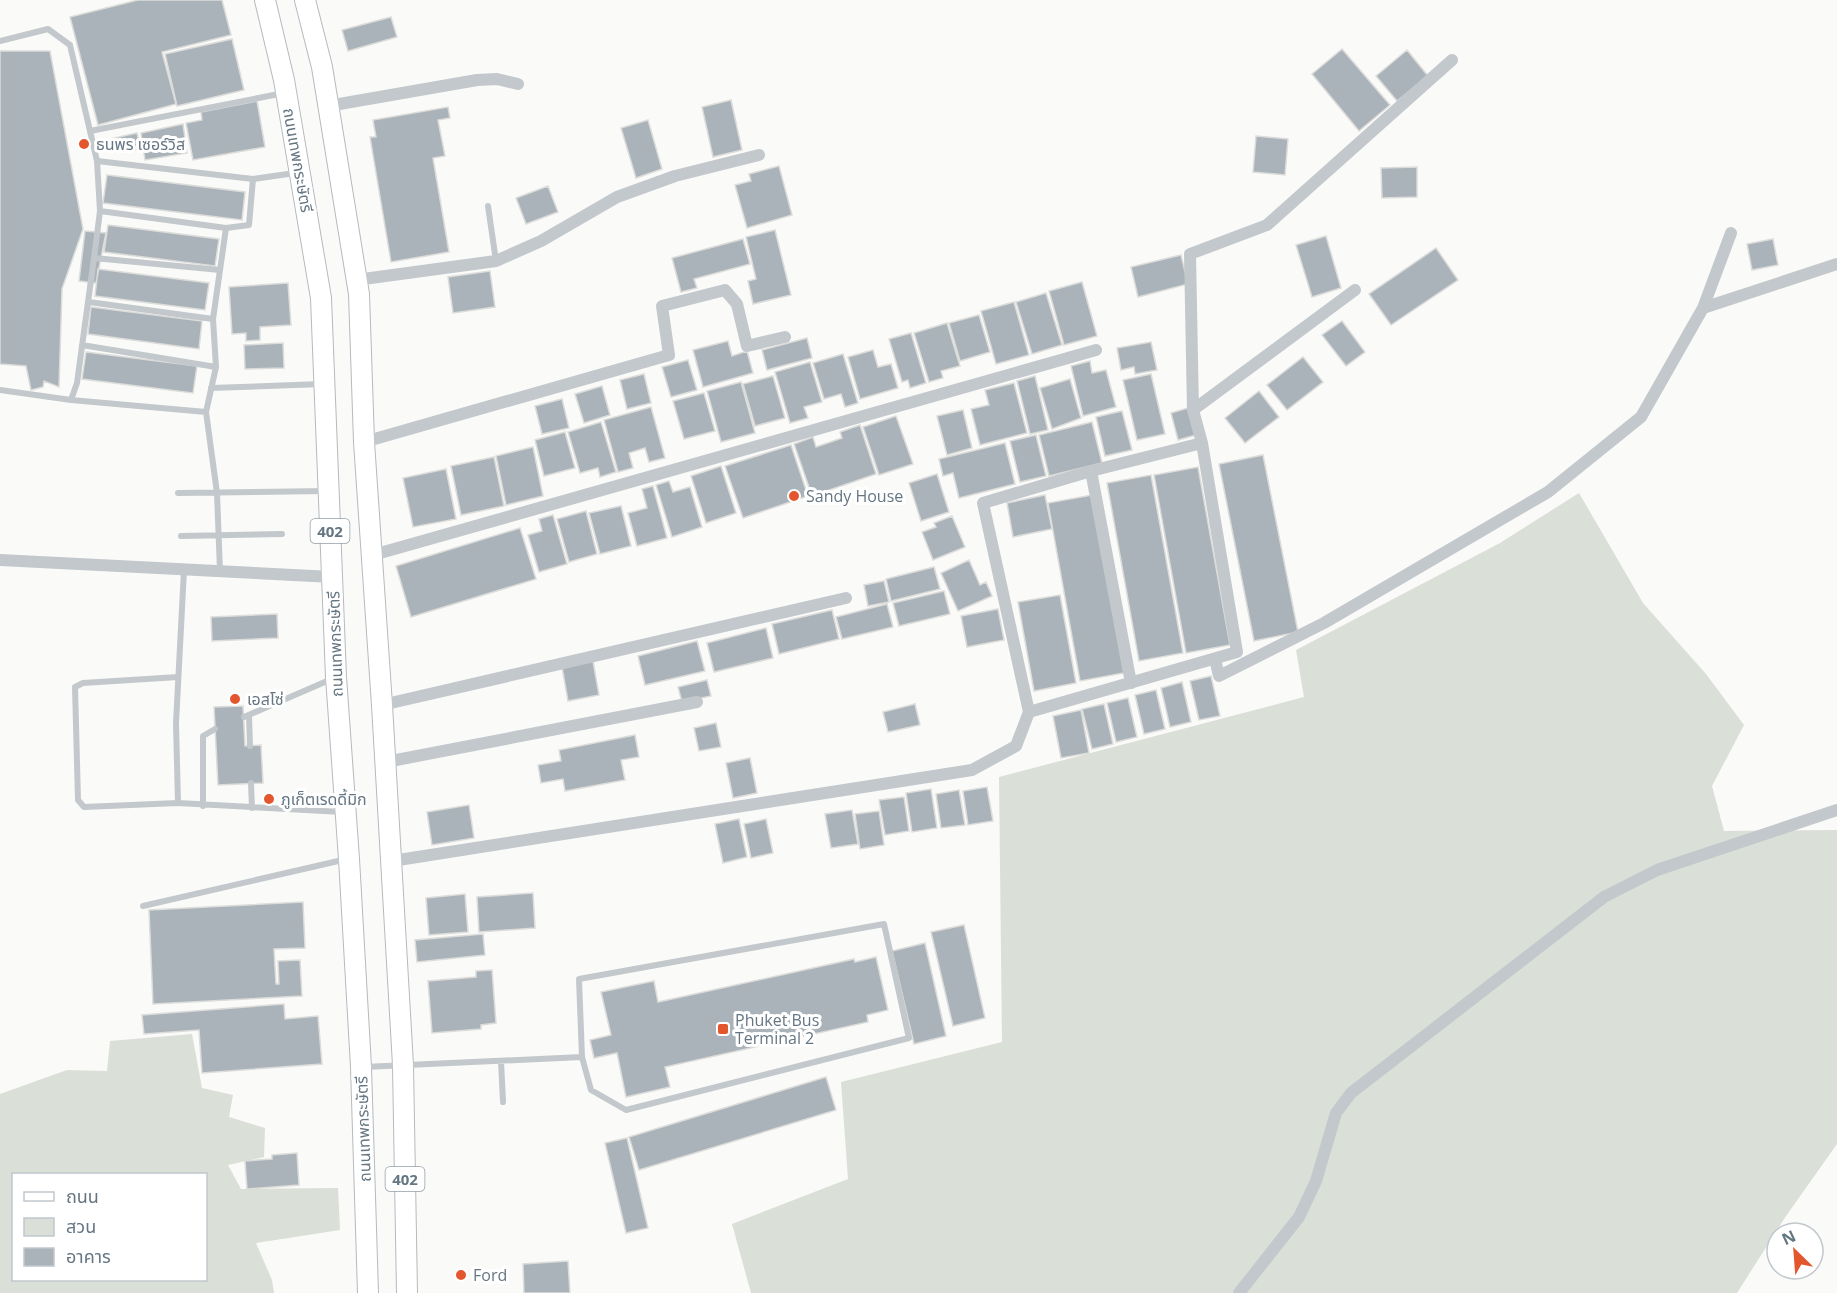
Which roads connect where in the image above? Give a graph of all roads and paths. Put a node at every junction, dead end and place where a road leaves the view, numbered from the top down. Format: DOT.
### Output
graph roads {
  1 [pos="265,0"];
  2 [pos="305,0"];
  3 [pos="0,40"];
  4 [pos="1452,60"];
  5 [pos="518,84"];
  6 [pos="286,92"];
  7 [pos="328,106"];
  8 [pos="90,131"];
  9 [pos="759,154"];
  10 [pos="97,161"];
  11 [pos="300,172"];
  12 [pos="254,179"];
  13 [pos="488,206"];
  14 [pos="100,211"];
  15 [pos="226,228"];
  16 [pos="1731,233"];
  17 [pos="94,258"];
  18 [pos="496,261"];
  19 [pos="1837,264"];
  20 [pos="220,270"];
  21 [pos="356,280"];
  22 [pos="1355,290"];
  23 [pos="89,302"];
  24 [pos="1703,308"];
  25 [pos="213,319"];
  26 [pos="785,337"];
  27 [pos="82,345"];
  28 [pos="1096,350"];
  29 [pos="216,367"];
  30 [pos="325,384"];
  31 [pos="212,388"];
  32 [pos="0,390"];
  33 [pos="71,400"];
  34 [pos="1193,410"];
  35 [pos="206,412"];
  36 [pos="364,442"];
  37 [pos="1202,443"];
  38 [pos="1091,471"];
  39 [pos="329,491"];
  40 [pos="178,493"];
  41 [pos="218,493"];
  42 [pos="282,534"];
  43 [pos="181,536"];
  44 [pos="219,536"];
  45 [pos="373,555"];
  46 [pos="0,560"];
  47 [pos="184,570"];
  48 [pos="220,571"];
  49 [pos="332,577"];
  50 [pos="846,598"];
  51 [pos="1215,659"];
  52 [pos="178,677"];
  53 [pos="336,677"];
  54 [pos="1131,683"];
  55 [pos="697,702"];
  56 [pos="382,705"];
  57 [pos="1029,712"];
  58 [pos="215,729"];
  59 [pos="250,746"];
  60 [pos="386,762"];
  61 [pos="251,783"];
  62 [pos="178,803"];
  63 [pos="203,806"];
  64 [pos="252,808"];
  65 [pos="1837,810"];
  66 [pos="345,812"];
  67 [pos="349,858"];
  68 [pos="392,861"];
  69 [pos="143,906"];
  70 [pos="582,1057"];
  71 [pos="501,1061"];
  72 [pos="403,1065"];
  73 [pos="361,1067"];
  74 [pos="503,1102"];
  75 [pos="368,1293"];
  76 [pos="407,1293"];
  77 [pos="1239,1293"];
  1 -- 6 [label="main road, ถนนเทพกระษัตรี / 402"];
  2 -- 7 [label="main road, 402"];
  3 -- 8 [label="lane"];
  4 -- 34 [label="street"];
  5 -- 7 [label="street"];
  6 -- 8 [label="lane"];
  6 -- 11 [label="main road, ถนนเทพกระษัตรี / 402"];
  7 -- 21 [label="main road, 402"];
  8 -- 10 [label="lane"];
  9 -- 18 [label="street"];
  10 -- 12 [label="lane"];
  10 -- 14 [label="lane"];
  11 -- 12 [label="lane"];
  11 -- 30 [label="main road, ถนนเทพกระษัตรี / 402"];
  12 -- 15 [label="lane"];
  13 -- 18 [label="lane"];
  14 -- 15 [label="lane"];
  14 -- 17 [label="lane"];
  15 -- 20 [label="lane"];
  16 -- 24 [label="street"];
  17 -- 20 [label="lane"];
  17 -- 23 [label="lane"];
  18 -- 21 [label="street"];
  19 -- 24 [label="street"];
  20 -- 25 [label="lane"];
  21 -- 36 [label="main road, 402"];
  22 -- 34 [label="street"];
  23 -- 25 [label="lane"];
  23 -- 27 [label="lane"];
  24 -- 51 [label="street"];
  25 -- 29 [label="lane"];
  26 -- 36 [label="street"];
  27 -- 29 [label="lane"];
  27 -- 33 [label="lane"];
  28 -- 45 [label="street"];
  29 -- 31 [label="lane"];
  30 -- 31 [label="lane"];
  30 -- 39 [label="main road, ถนนเทพกระษัตรี / 402"];
  31 -- 35 [label="lane"];
  32 -- 33 [label="lane"];
  33 -- 35 [label="lane"];
  34 -- 37 [label="street"];
  35 -- 41 [label="lane"];
  36 -- 45 [label="main road, 402"];
  37 -- 38 [label="street"];
  37 -- 51 [label="street"];
  38 -- 54 [label="street"];
  38 -- 57 [label="street"];
  39 -- 41 [label="lane"];
  39 -- 49 [label="main road, ถนนเทพกระษัตรี / 402"];
  40 -- 41 [label="lane"];
  41 -- 44 [label="lane"];
  42 -- 44 [label="lane"];
  43 -- 44 [label="lane"];
  44 -- 48 [label="lane"];
  45 -- 56 [label="main road, 402"];
  46 -- 47 [label="street"];
  47 -- 48 [label="street"];
  47 -- 52 [label="lane"];
  48 -- 49 [label="street"];
  49 -- 53 [label="main road, ถนนเทพกระษัตรี / 402"];
  50 -- 56 [label="street"];
  51 -- 54 [label="street"];
  52 -- 62 [label="lane"];
  52 -- 62 [label="lane"];
  53 -- 59 [label="lane"];
  53 -- 66 [label="main road, ถนนเทพกระษัตรี / 402"];
  54 -- 57 [label="street"];
  55 -- 60 [label="street"];
  56 -- 60 [label="main road, 402"];
  57 -- 68 [label="street"];
  58 -- 63 [label="lane"];
  60 -- 68 [label="main road, 402"];
  61 -- 64 [label="lane"];
  62 -- 63 [label="lane"];
  63 -- 64 [label="lane"];
  64 -- 66 [label="lane"];
  65 -- 77 [label="street"];
  66 -- 67 [label="main road, ถนนเทพกระษัตรี / 402"];
  67 -- 69 [label="lane"];
  67 -- 73 [label="main road, ถนนเทพกระษัตรี / 402"];
  68 -- 72 [label="main road, 402"];
  70 -- 70 [label="lane"];
  70 -- 71 [label="lane"];
  71 -- 72 [label="lane"];
  71 -- 74 [label="lane"];
  72 -- 73 [label="lane"];
  72 -- 76 [label="main road, 402"];
  73 -- 75 [label="main road, ถนนเทพกระษัตรี / 402"];
}
